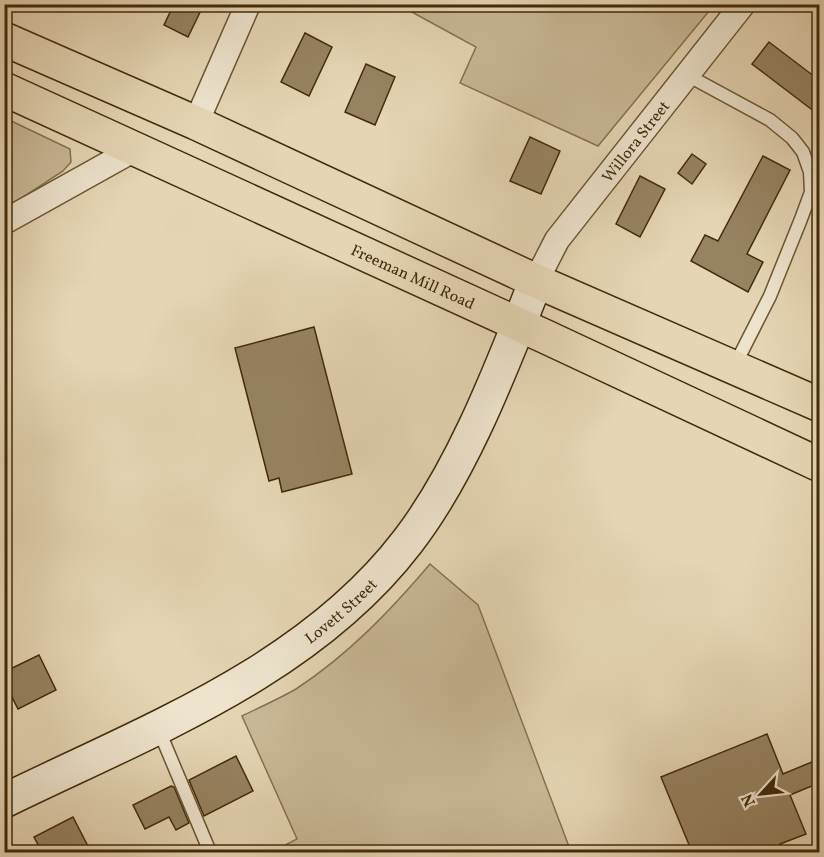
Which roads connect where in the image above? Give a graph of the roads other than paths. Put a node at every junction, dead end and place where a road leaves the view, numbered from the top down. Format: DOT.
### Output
graph roads {
  1 [pos="248,4"];
  2 [pos="743,4"];
  3 [pos="4,39"];
  4 [pos="687,75"];
  5 [pos="4,89"];
  6 [pos="196,123"];
  7 [pos="135,148"];
  8 [pos="4,222"];
  9 [pos="536,281"];
  10 [pos="519,324"];
  11 [pos="733,369"];
  12 [pos="819,405"];
  13 [pos="819,465"];
  14 [pos="157,727"];
  15 [pos="4,801"];
  16 [pos="210,852"];
  1 -- 6 [label="street"];
  2 -- 4 [label="street, Willora Street"];
  3 -- 6 [label="main road"];
  4 -- 9 [label="street, Willora Street"];
  4 -- 11 [label="lane"];
  5 -- 7 [label="main road, Freeman Mill Road"];
  6 -- 9 [label="main road"];
  7 -- 8 [label="street"];
  7 -- 10 [label="main road, Freeman Mill Road"];
  9 -- 10 [label="street, Lovett Street"];
  9 -- 11 [label="main road"];
  10 -- 13 [label="main road, Freeman Mill Road"];
  10 -- 14 [label="street, Lovett Street"];
  11 -- 12 [label="main road"];
  14 -- 15 [label="street, Lovett Street"];
  14 -- 16 [label="lane"];
}
